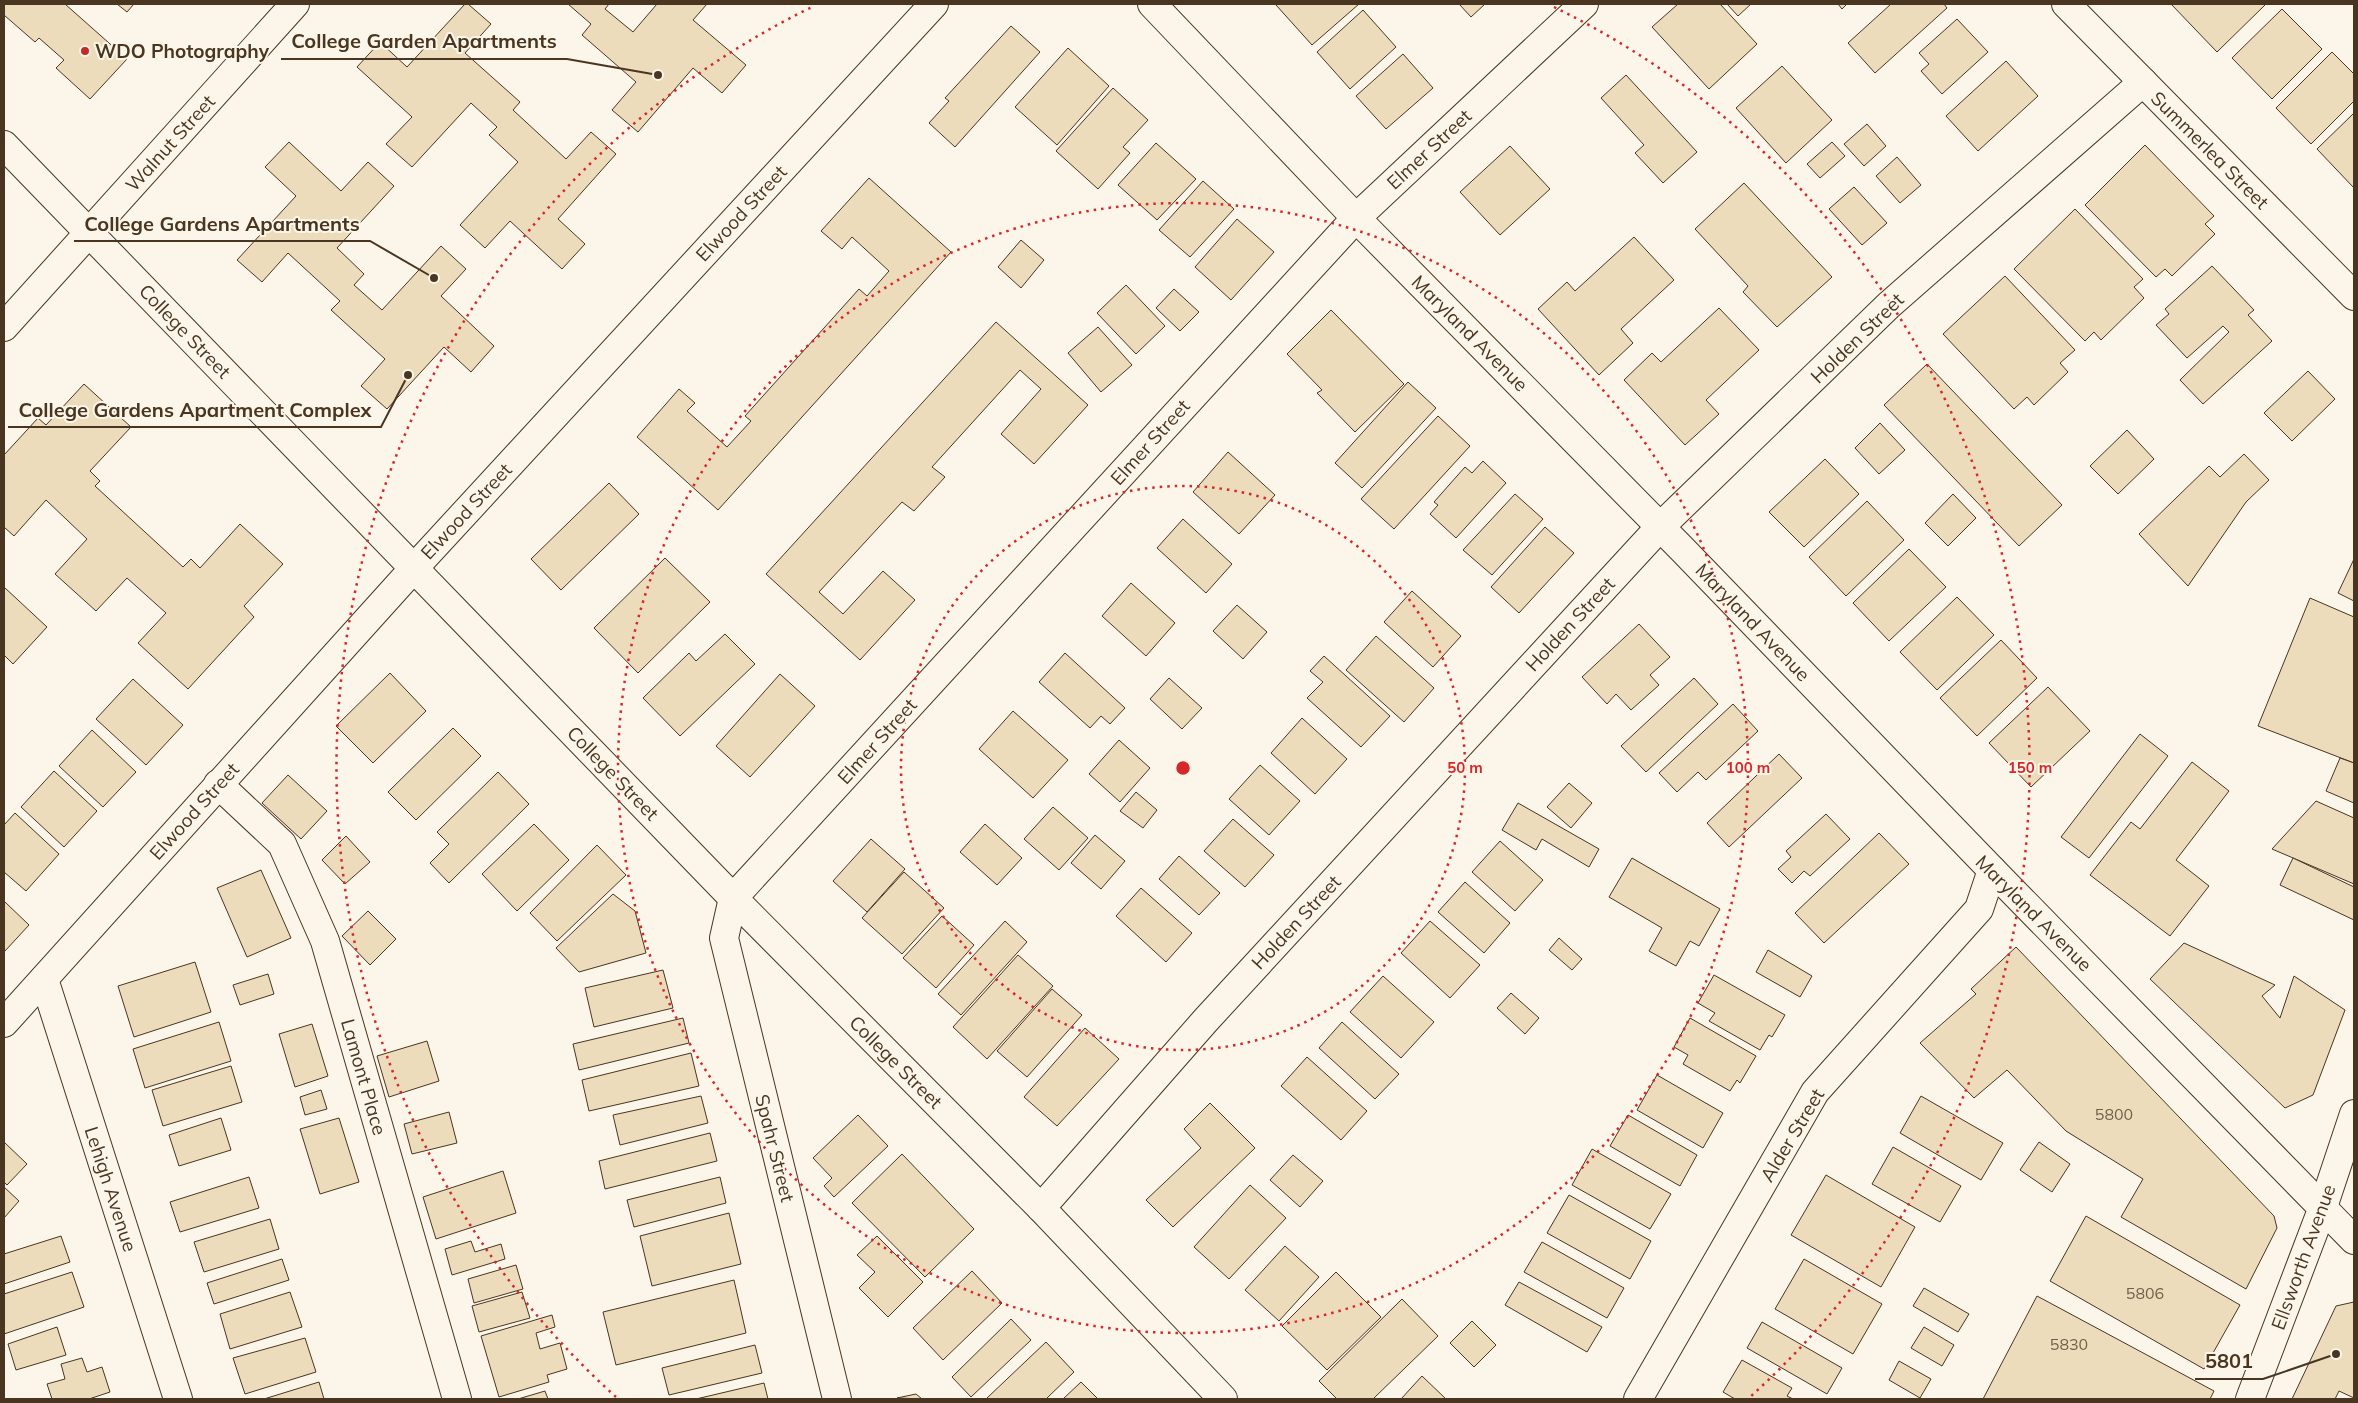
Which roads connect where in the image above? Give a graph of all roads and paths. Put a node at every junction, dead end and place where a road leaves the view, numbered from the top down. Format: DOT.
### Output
graph roads {
  1 [pos="295,4"];
  2 [pos="934,4"];
  3 [pos="1152,4"];
  4 [pos="1584,4"];
  5 [pos="2066,4"];
  6 [pos="2142,82"];
  7 [pos="4,145"];
  8 [pos="1356,218"];
  9 [pos="88,233"];
  10 [pos="2354,296"];
  11 [pos="4,327"];
  12 [pos="1660,527"];
  13 [pos="415,567"];
  14 [pos="218,784"];
  15 [pos="1992,870"];
  16 [pos="733,898"];
  17 [pos="44,979"];
  18 [pos="4,1023"];
  19 [pos="2354,1114"];
  20 [pos="2323,1207"];
  21 [pos="1041,1208"];
  22 [pos="2354,1240"];
  23 [pos="178,1399"];
  24 [pos="457,1399"];
  25 [pos="837,1399"];
  26 [pos="1223,1399"];
  27 [pos="1638,1399"];
  28 [pos="2250,1399"];
  1 -- 9 [label="street, Walnut Street"];
  2 -- 13 [label="street, Elwood Street"];
  3 -- 8 [label="street, Maryland Avenue"];
  4 -- 8 [label="street, Elmer Street"];
  5 -- 6 [label="street, Summerlea Street"];
  6 -- 10 [label="street, Summerlea Street"];
  6 -- 12 [label="street, Holden Street"];
  7 -- 9 [label="street, College Street"];
  8 -- 12 [label="street, Maryland Avenue"];
  8 -- 16 [label="street, Elmer Street"];
  9 -- 11 [label="street, Walnut Street"];
  9 -- 13 [label="street, College Street"];
  12 -- 15 [label="street, Maryland Avenue"];
  12 -- 21 [label="street, Holden Street"];
  13 -- 14 [label="street, Elwood Street"];
  13 -- 16 [label="street, College Street"];
  14 -- 17 [label="street, Elwood Street"];
  14 -- 24 [label="street, Lamont Place"];
  15 -- 20 [label="street, Maryland Avenue"];
  15 -- 27 [label="street, Alder Street"];
  16 -- 21 [label="street, College Street"];
  16 -- 25 [label="street, Spahr Street"];
  17 -- 18 [label="street, Elwood Street"];
  17 -- 23 [label="street, Lehigh Avenue"];
  19 -- 20 [label="street, Ellsworth Avenue"];
  20 -- 22 [label="street, Maryland Avenue"];
  20 -- 28 [label="street, Ellsworth Avenue"];
  21 -- 26 [label="street, College Street"];
}
